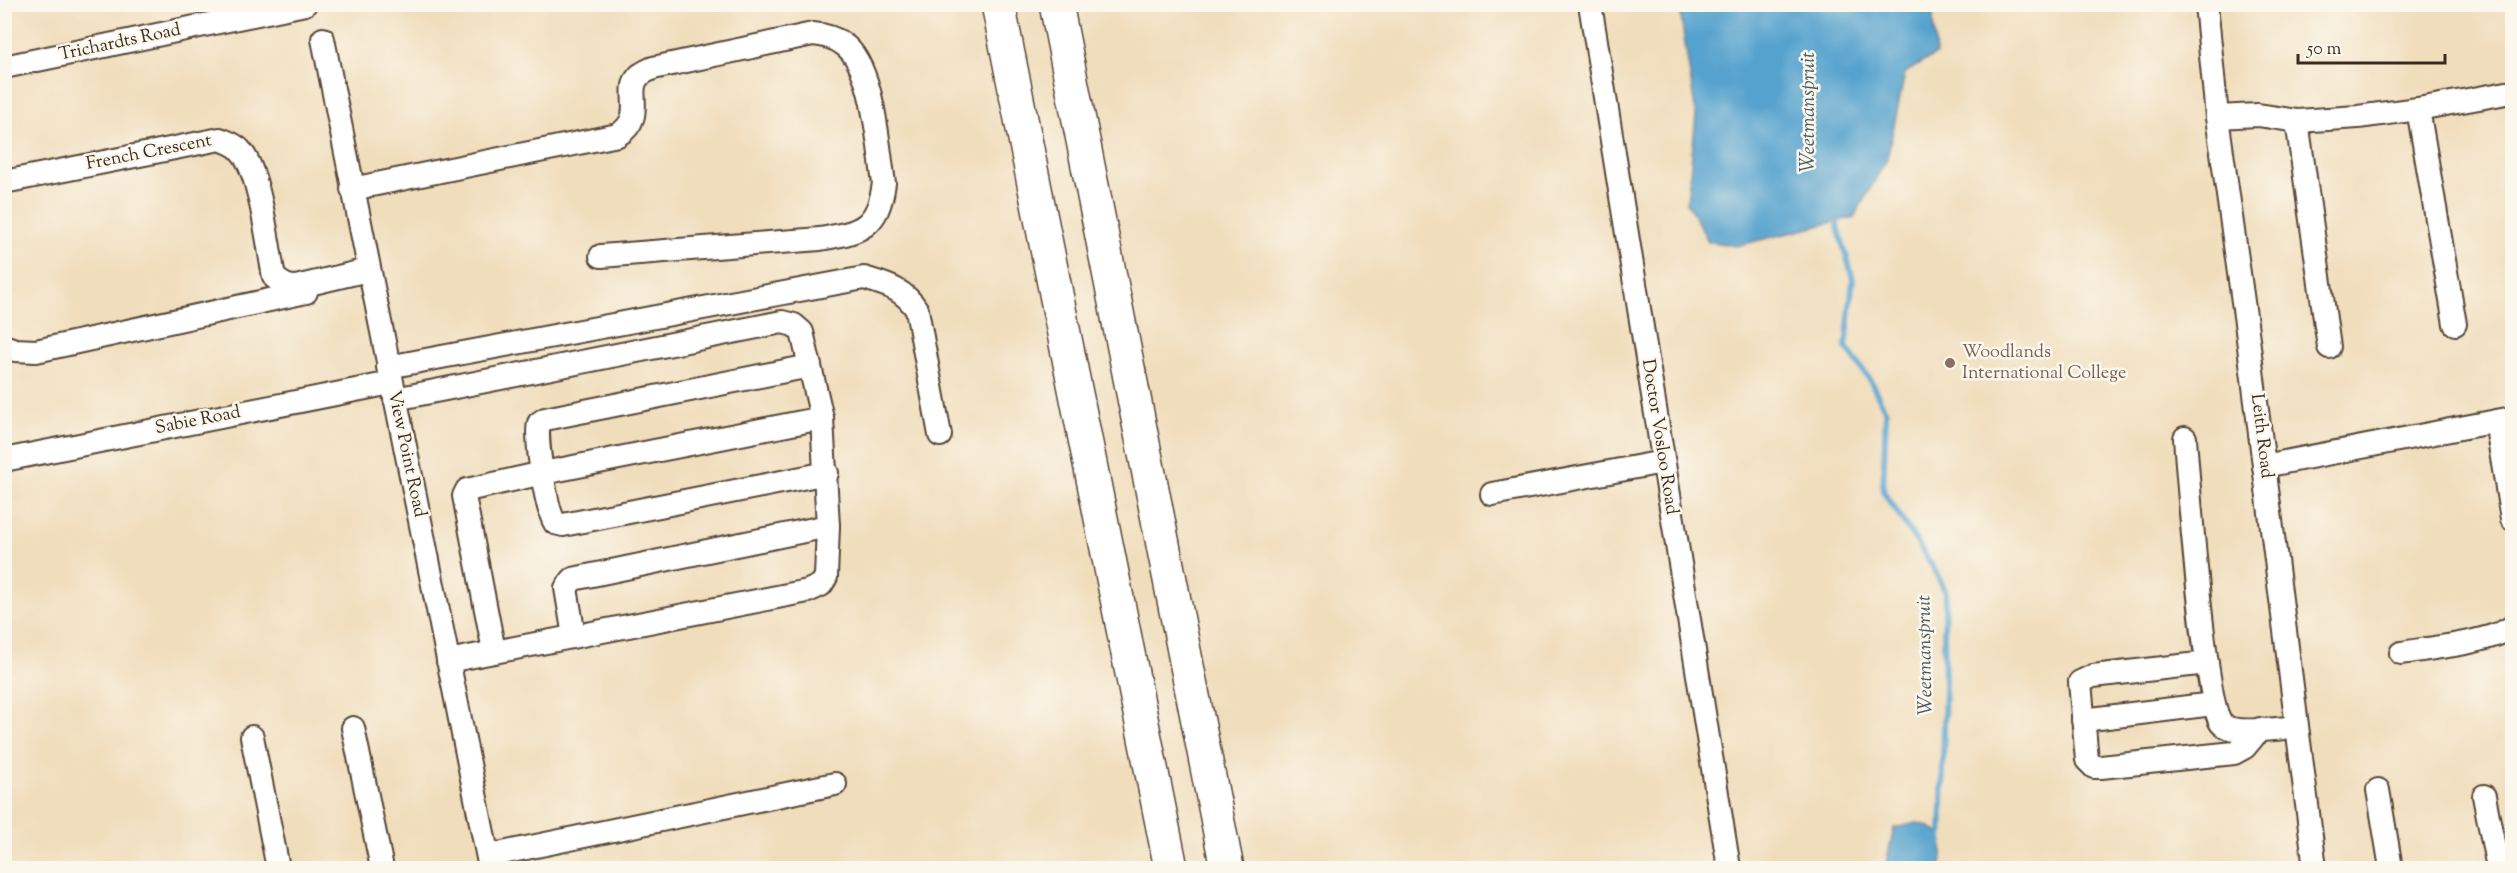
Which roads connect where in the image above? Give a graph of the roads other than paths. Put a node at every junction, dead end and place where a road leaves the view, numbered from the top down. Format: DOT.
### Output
graph roads {
  1 [pos="305,4"];
  2 [pos="998,4"];
  3 [pos="1056,4"];
  4 [pos="1590,4"];
  5 [pos="2206,4"];
  6 [pos="323,39"];
  7 [pos="4,67"];
  8 [pos="2512,92"];
  9 [pos="2418,109"];
  10 [pos="2217,117"];
  11 [pos="2297,121"];
  12 [pos="4,182"];
  13 [pos="352,189"];
  14 [pos="601,256"];
  15 [pos="368,273"];
  16 [pos="2455,324"];
  17 [pos="4,346"];
  18 [pos="2329,347"];
  19 [pos="810,366"];
  20 [pos="391,383"];
  21 [pos="822,418"];
  22 [pos="2504,420"];
  23 [pos="940,435"];
  24 [pos="2185,438"];
  25 [pos="4,460"];
  26 [pos="1663,462"];
  27 [pos="2264,466"];
  28 [pos="543,472"];
  29 [pos="827,473"];
  30 [pos="1492,494"];
  31 [pos="2512,519"];
  32 [pos="828,526"];
  33 [pos="2512,627"];
  34 [pos="574,636"];
  35 [pos="494,651"];
  36 [pos="2401,653"];
  37 [pos="448,661"];
  38 [pos="2207,663"];
  39 [pos="2213,704"];
  40 [pos="2084,720"];
  41 [pos="2297,727"];
  42 [pos="353,728"];
  43 [pos="2260,729"];
  44 [pos="252,737"];
  45 [pos="835,784"];
  46 [pos="2378,790"];
  47 [pos="2484,796"];
  48 [pos="489,862"];
  49 [pos="278,868"];
  50 [pos="382,868"];
  51 [pos="1171,868"];
  52 [pos="1227,868"];
  53 [pos="1729,868"];
  54 [pos="2314,868"];
  55 [pos="2391,868"];
  56 [pos="2498,868"];
  1 -- 7 [label="street, Trichardts Road"];
  2 -- 51 [label="highway"];
  3 -- 52 [label="highway"];
  4 -- 26 [label="street, Doctor Vosloo Road"];
  5 -- 10 [label="street, Leith Road"];
  6 -- 13 [label="street, View Point Road"];
  8 -- 9 [label="street"];
  9 -- 11 [label="street"];
  9 -- 16 [label="street"];
  10 -- 11 [label="street"];
  10 -- 27 [label="street, Leith Road"];
  11 -- 18 [label="street"];
  12 -- 15 [label="street, French Crescent"];
  13 -- 14 [label="street"];
  13 -- 15 [label="street, View Point Road"];
  15 -- 17 [label="street"];
  15 -- 20 [label="street, View Point Road"];
  19 -- 20 [label="street"];
  19 -- 21 [label="street"];
  19 -- 28 [label="street"];
  20 -- 23 [label="street"];
  20 -- 25 [label="street, Sabie Road"];
  20 -- 37 [label="street, View Point Road"];
  21 -- 28 [label="street"];
  21 -- 29 [label="street"];
  22 -- 27 [label="street"];
  22 -- 31 [label="street"];
  24 -- 38 [label="street"];
  26 -- 30 [label="street"];
  26 -- 53 [label="street, Doctor Vosloo Road"];
  27 -- 41 [label="street, Leith Road"];
  28 -- 29 [label="street"];
  28 -- 35 [label="street"];
  29 -- 32 [label="street"];
  32 -- 34 [label="street"];
  32 -- 34 [label="street"];
  33 -- 36 [label="street"];
  34 -- 35 [label="street"];
  35 -- 37 [label="street"];
  37 -- 48 [label="street, View Point Road"];
  38 -- 39 [label="street"];
  38 -- 40 [label="street"];
  39 -- 40 [label="street"];
  39 -- 43 [label="street"];
  40 -- 43 [label="street"];
  41 -- 43 [label="street"];
  41 -- 54 [label="street, Leith Road"];
  42 -- 50 [label="street"];
  44 -- 49 [label="street"];
  45 -- 48 [label="street"];
  46 -- 55 [label="street"];
  47 -- 56 [label="street"];
}
